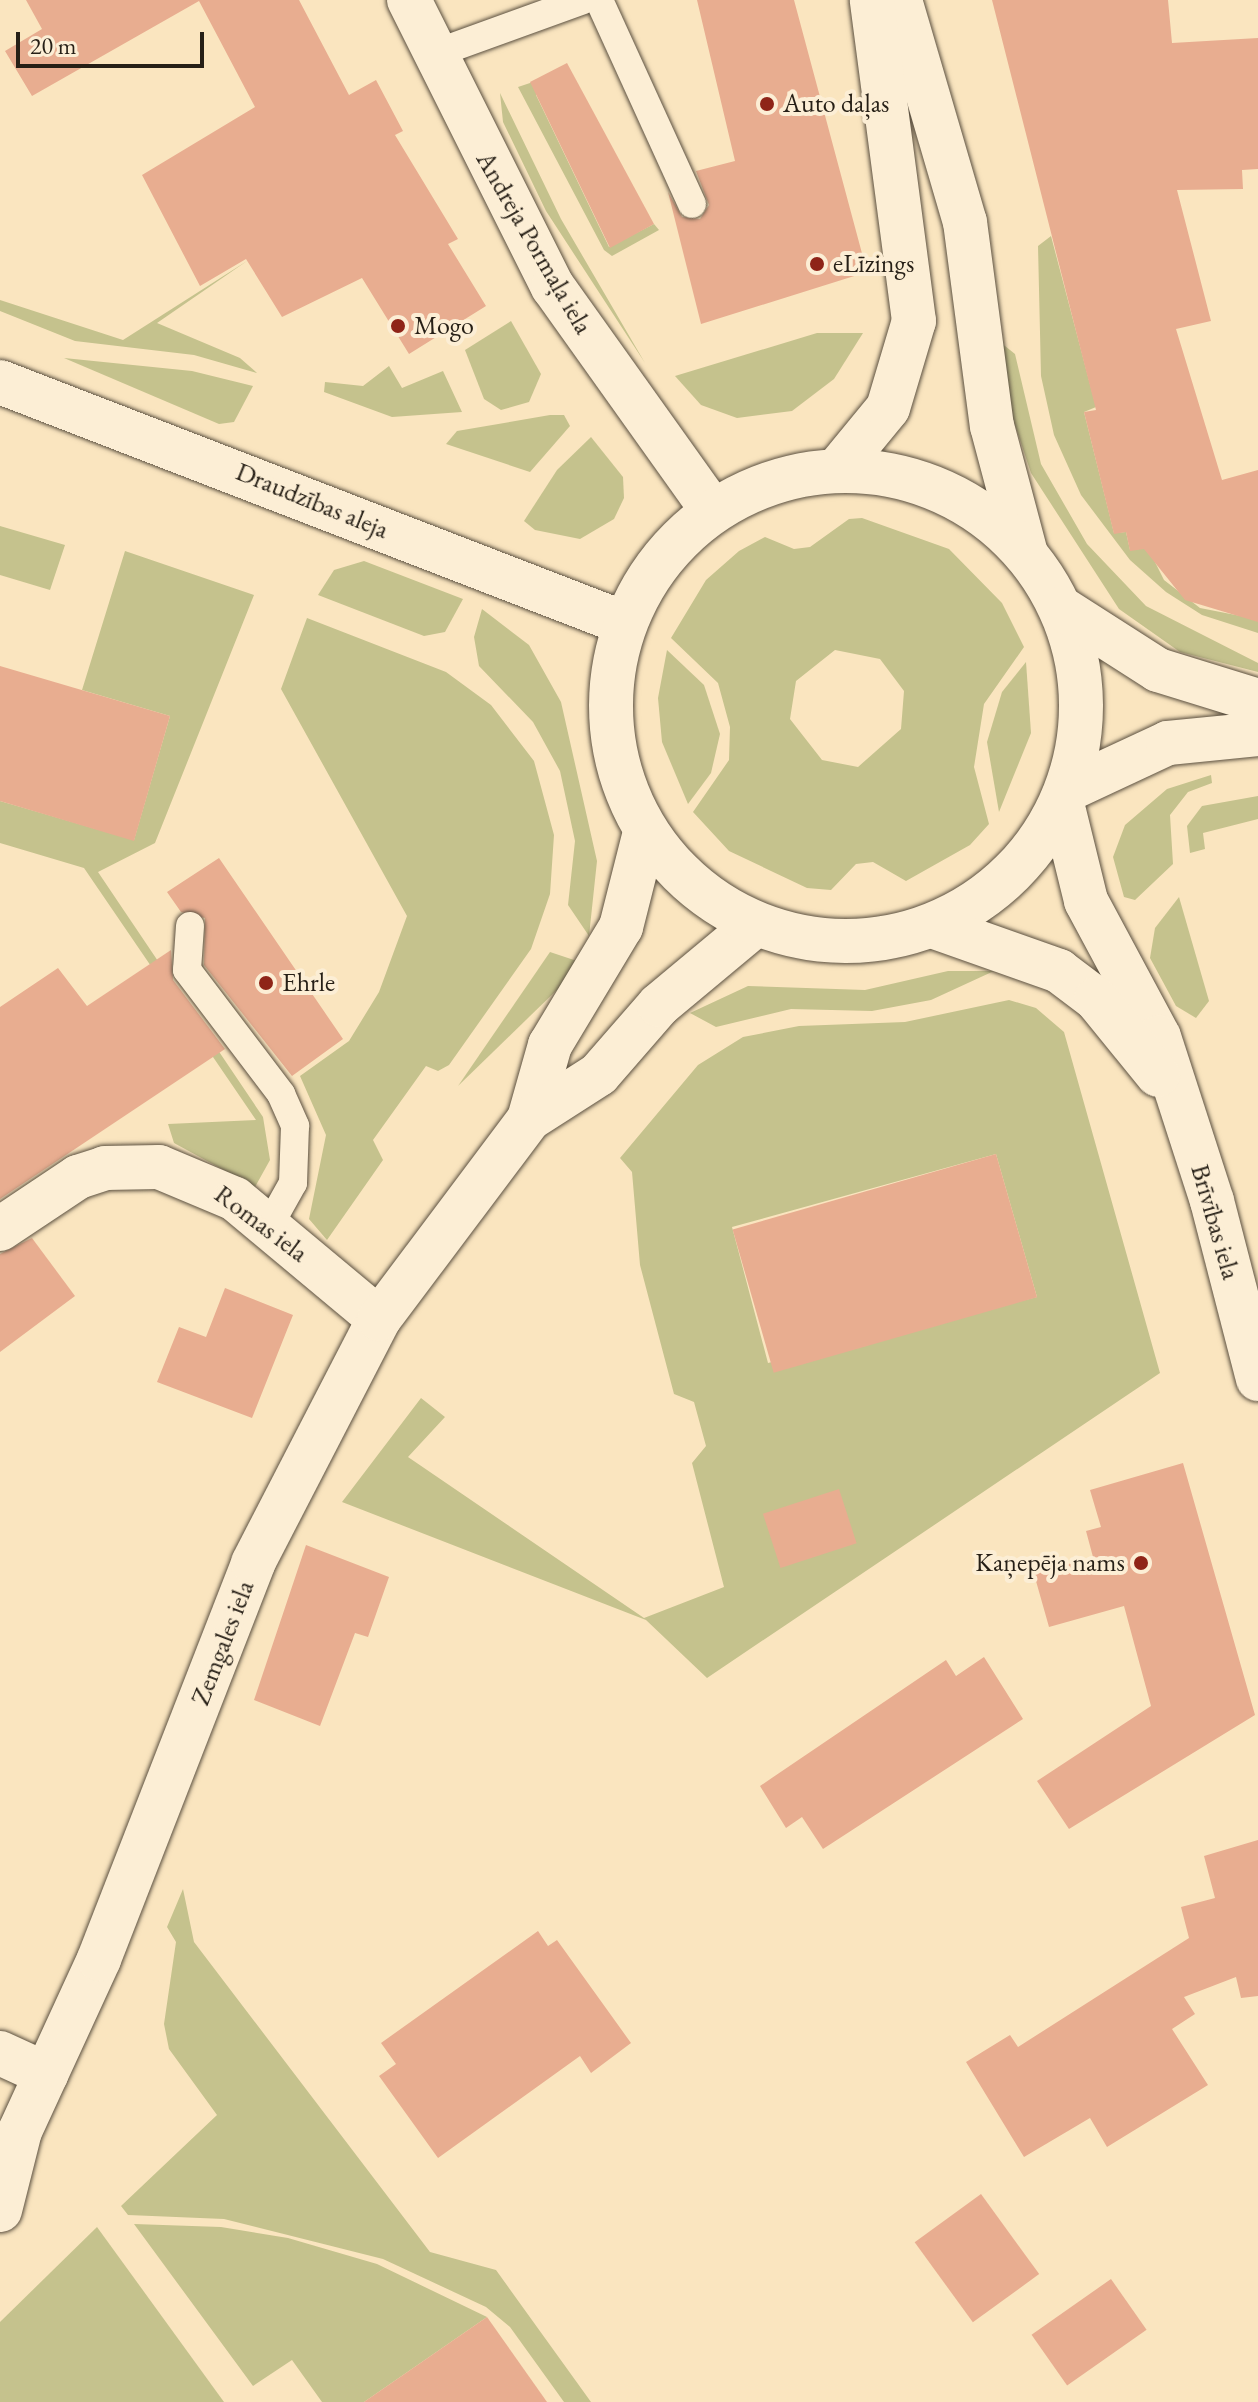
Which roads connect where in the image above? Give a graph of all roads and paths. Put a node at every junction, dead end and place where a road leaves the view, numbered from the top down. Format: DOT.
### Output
graph roads {
  1 [pos="409,0"];
  2 [pos="583,0"];
  3 [pos="599,0"];
  4 [pos="872,0"];
  5 [pos="900,0"];
  6 [pos="434,54"];
  7 [pos="692,204"];
  8 [pos="0,382"];
  9 [pos="837,470"];
  10 [pos="713,511"];
  11 [pos="1026,554"];
  12 [pos="1061,608"];
  13 [pos="624,623"];
  14 [pos="1258,701"];
  15 [pos="1258,734"];
  16 [pos="1064,796"];
  17 [pos="645,832"];
  18 [pos="755,925"];
  19 [pos="190,926"];
  20 [pos="932,926"];
  21 [pos="1180,1112"];
  22 [pos="529,1119"];
  23 [pos="269,1226"];
  24 [pos="0,1229"];
  25 [pos="379,1319"];
  26 [pos="1258,1379"];
  27 [pos="0,2053"];
  28 [pos="46,2074"];
  29 [pos="10,2139"];
  30 [pos="0,2210"];
  1 -- 6 [label="main road, Andreja Pormaļa iela"];
  2 -- 6 [label="lane"];
  3 -- 7 [label="lane"];
  4 -- 9 [label="main road"];
  5 -- 11 [label="main road"];
  6 -- 10 [label="main road, Andreja Pormaļa iela"];
  8 -- 13 [label="main road, Draudzības aleja"];
  9 -- 10 [label="main road"];
  9 -- 11 [label="main road"];
  10 -- 13 [label="main road"];
  11 -- 12 [label="main road"];
  12 -- 14 [label="main road"];
  12 -- 16 [label="main road"];
  13 -- 17 [label="main road"];
  15 -- 16 [label="main road"];
  16 -- 20 [label="main road"];
  16 -- 21 [label="main road"];
  17 -- 18 [label="main road"];
  17 -- 22 [label="main road"];
  18 -- 20 [label="main road"];
  18 -- 22 [label="main road"];
  19 -- 23 [label="lane"];
  20 -- 21 [label="main road"];
  21 -- 26 [label="main road, Brīvības iela"];
  22 -- 25 [label="main road, Zemgales iela"];
  23 -- 24 [label="main road, Romas iela"];
  23 -- 25 [label="main road, Romas iela"];
  25 -- 28 [label="main road, Zemgales iela"];
  27 -- 28 [label="main road"];
  28 -- 29 [label="main road, Zemgales iela"];
  29 -- 30 [label="main road, Zemgales iela"];
}
